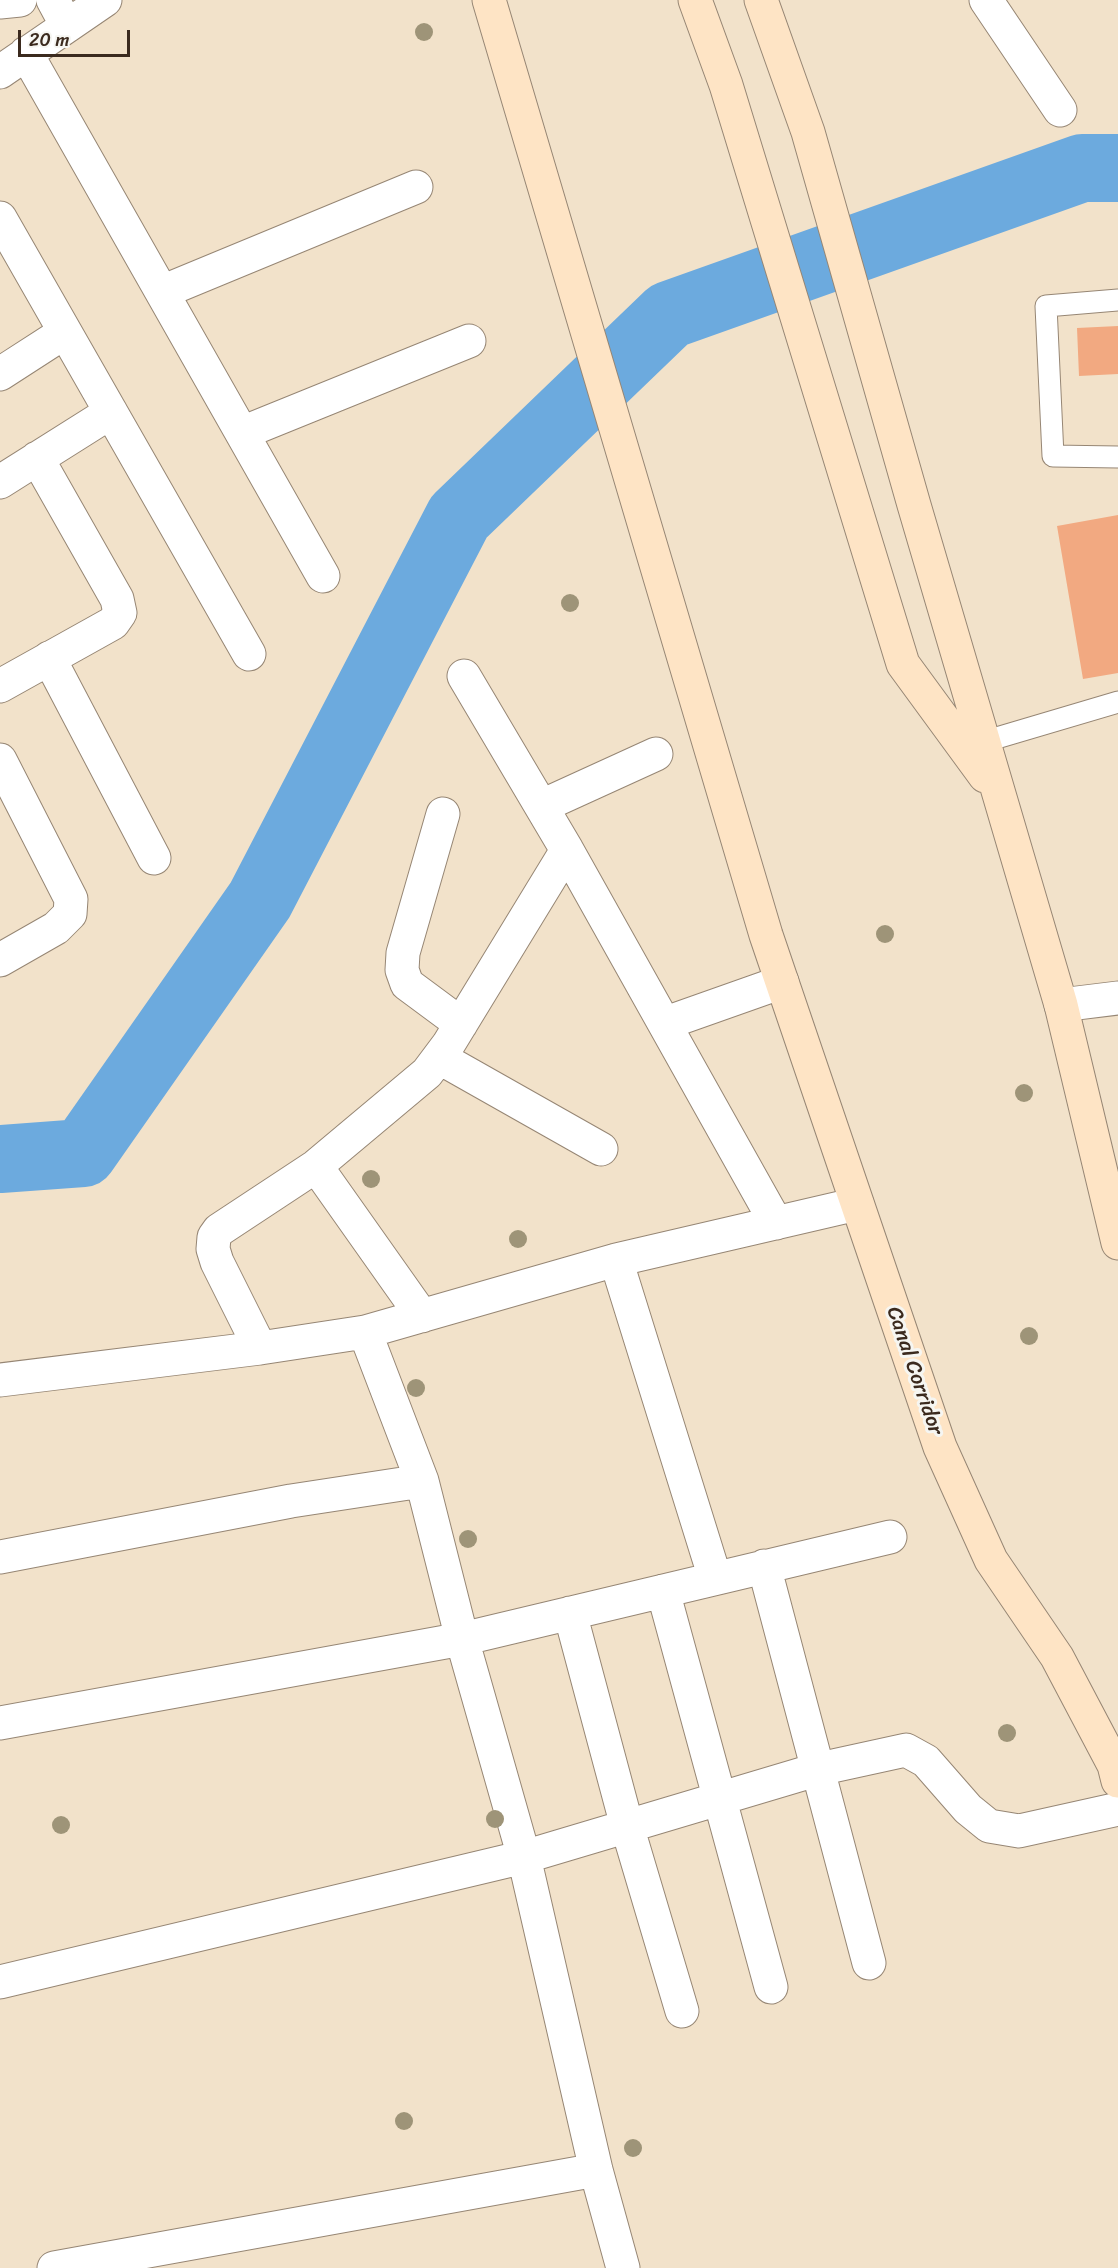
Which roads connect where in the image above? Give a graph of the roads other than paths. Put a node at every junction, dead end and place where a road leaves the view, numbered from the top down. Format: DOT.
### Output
graph roads {
  1 [pos="20,0"];
  2 [pos="105,0"];
  3 [pos="489,0"];
  4 [pos="694,0"];
  5 [pos="761,0"];
  6 [pos="986,0"];
  7 [pos="0,2"];
  8 [pos="60,13"];
  9 [pos="27,53"];
  10 [pos="0,72"];
  11 [pos="1060,111"];
  12 [pos="416,187"];
  13 [pos="0,218"];
  14 [pos="12,267"];
  15 [pos="162,292"];
  16 [pos="1118,300"];
  17 [pos="65,332"];
  18 [pos="469,341"];
  19 [pos="0,374"];
  20 [pos="111,412"];
  21 [pos="242,433"];
  22 [pos="1118,457"];
  23 [pos="38,458"];
  24 [pos="0,482"];
  25 [pos="323,576"];
  26 [pos="249,654"];
  27 [pos="49,658"];
  28 [pos="464,676"];
  29 [pos="0,686"];
  30 [pos="1118,702"];
  31 [pos="983,742"];
  32 [pos="656,754"];
  33 [pos="0,760"];
  34 [pos="998,794"];
  35 [pos="542,806"];
  36 [pos="443,814"];
  37 [pos="567,850"];
  38 [pos="154,858"];
  39 [pos="1,956"];
  40 [pos="782,982"];
  41 [pos="1118,998"];
  42 [pos="1061,1005"];
  43 [pos="666,1023"];
  44 [pos="461,1024"];
  45 [pos="440,1058"];
  46 [pos="601,1149"];
  47 [pos="316,1166"];
  48 [pos="857,1203"];
  49 [pos="777,1223"];
  50 [pos="1118,1243"];
  51 [pos="616,1260"];
  52 [pos="422,1316"];
  53 [pos="365,1332"];
  54 [pos="260,1348"];
  55 [pos="0,1380"];
  56 [pos="422,1481"];
  57 [pos="890,1537"];
  58 [pos="0,1557"];
  59 [pos="764,1566"];
  60 [pos="714,1578"];
  61 [pos="663,1591"];
  62 [pos="570,1613"];
  63 [pos="462,1639"];
  64 [pos="0,1724"];
  65 [pos="819,1769"];
  66 [pos="1118,1781"];
  67 [pos="720,1799"];
  68 [pos="1118,1809"];
  69 [pos="627,1826"];
  70 [pos="524,1857"];
  71 [pos="869,1963"];
  72 [pos="0,1982"];
  73 [pos="771,1987"];
  74 [pos="682,2012"];
  75 [pos="596,2170"];
  76 [pos="54,2268"];
  77 [pos="623,2268"];
  1 -- 7 [label="street"];
  2 -- 8 [label="street"];
  3 -- 40 [label="main road, Canal Corridor"];
  4 -- 34 [label="main road"];
  5 -- 31 [label="main road"];
  6 -- 11 [label="street"];
  8 -- 9 [label="street"];
  9 -- 10 [label="street"];
  9 -- 15 [label="street"];
  12 -- 15 [label="street"];
  13 -- 14 [label="street"];
  14 -- 17 [label="street"];
  15 -- 21 [label="street"];
  16 -- 22 [label="lane"];
  17 -- 19 [label="street"];
  17 -- 20 [label="street"];
  18 -- 21 [label="street"];
  20 -- 23 [label="street"];
  20 -- 26 [label="street"];
  21 -- 25 [label="street"];
  23 -- 24 [label="street"];
  23 -- 27 [label="street"];
  27 -- 29 [label="street"];
  27 -- 38 [label="street"];
  28 -- 35 [label="street"];
  30 -- 31 [label="lane"];
  31 -- 34 [label="main road"];
  32 -- 35 [label="street"];
  33 -- 39 [label="street"];
  34 -- 42 [label="main road"];
  35 -- 37 [label="street"];
  36 -- 44 [label="street"];
  37 -- 43 [label="street"];
  37 -- 44 [label="street"];
  40 -- 43 [label="street"];
  40 -- 48 [label="main road, Canal Corridor"];
  41 -- 42 [label="street"];
  42 -- 50 [label="main road"];
  43 -- 49 [label="street"];
  44 -- 45 [label="street"];
  45 -- 46 [label="street"];
  45 -- 47 [label="street"];
  47 -- 52 [label="street"];
  47 -- 54 [label="street"];
  48 -- 49 [label="street"];
  48 -- 66 [label="main road, Canal Corridor"];
  49 -- 51 [label="street"];
  51 -- 52 [label="street"];
  51 -- 60 [label="street"];
  52 -- 53 [label="street"];
  53 -- 54 [label="street"];
  53 -- 56 [label="street"];
  54 -- 55 [label="street"];
  56 -- 58 [label="street"];
  56 -- 63 [label="street"];
  57 -- 59 [label="street"];
  59 -- 60 [label="street"];
  59 -- 65 [label="street"];
  60 -- 61 [label="street"];
  61 -- 62 [label="street"];
  61 -- 67 [label="street"];
  62 -- 63 [label="street"];
  62 -- 69 [label="street"];
  63 -- 64 [label="street"];
  63 -- 70 [label="street"];
  65 -- 67 [label="street"];
  65 -- 68 [label="street"];
  65 -- 71 [label="street"];
  67 -- 69 [label="street"];
  67 -- 73 [label="street"];
  69 -- 70 [label="street"];
  69 -- 74 [label="street"];
  70 -- 72 [label="street"];
  70 -- 75 [label="street"];
  75 -- 76 [label="street"];
  75 -- 77 [label="street"];
}
